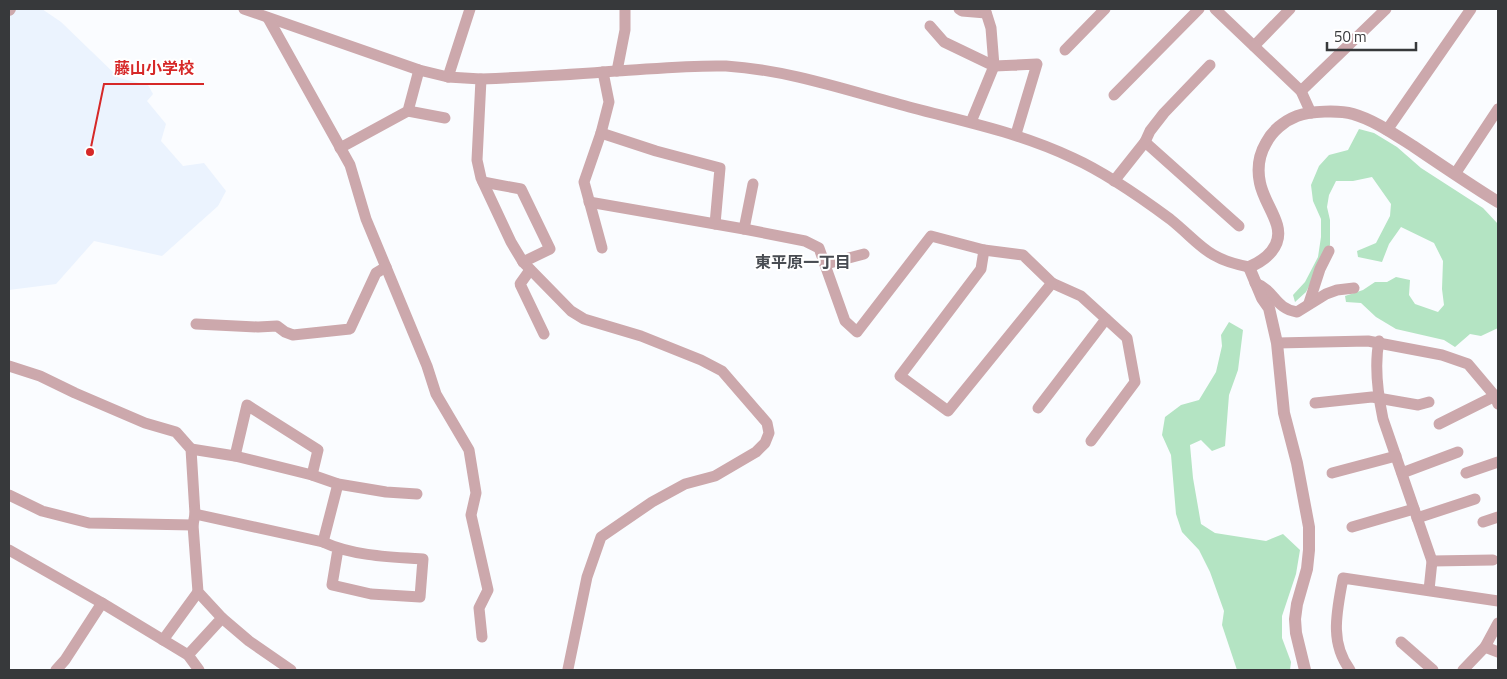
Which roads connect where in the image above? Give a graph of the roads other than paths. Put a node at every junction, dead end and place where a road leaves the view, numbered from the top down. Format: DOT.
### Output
graph roads {
  1 [pos="244,9"];
  2 [pos="470,9"];
  3 [pos="625,9"];
  4 [pos="960,9"];
  5 [pos="1105,9"];
  6 [pos="1199,9"];
  7 [pos="1215,9"];
  8 [pos="1290,9"];
  9 [pos="1386,9"];
  10 [pos="1471,9"];
  11 [pos="986,11"];
  12 [pos="268,18"];
  13 [pos="930,26"];
  14 [pos="1254,46"];
  15 [pos="1065,50"];
  16 [pos="1210,65"];
  17 [pos="994,66"];
  18 [pos="419,70"];
  19 [pos="617,71"];
  20 [pos="603,72"];
  21 [pos="448,77"];
  22 [pos="481,80"];
  23 [pos="1301,91"];
  24 [pos="1114,95"];
  25 [pos="1498,109"];
  26 [pos="408,111"];
  27 [pos="1311,113"];
  28 [pos="445,118"];
  29 [pos="972,122"];
  30 [pos="1387,130"];
  31 [pos="601,133"];
  32 [pos="1016,134"];
  33 [pos="1145,142"];
  34 [pos="340,148"];
  35 [pos="1455,174"];
  36 [pos="483,182"];
  37 [pos="1114,182"];
  38 [pos="753,184"];
  39 [pos="590,202"];
  40 [pos="1498,202"];
  41 [pos="715,224"];
  42 [pos="1239,226"];
  43 [pos="744,229"];
  44 [pos="602,248"];
  45 [pos="984,250"];
  46 [pos="1329,251"];
  47 [pos="864,254"];
  48 [pos="826,264"];
  49 [pos="526,266"];
  50 [pos="1249,267"];
  51 [pos="386,268"];
  52 [pos="1052,283"];
  53 [pos="1255,283"];
  54 [pos="1354,288"];
  55 [pos="1309,304"];
  56 [pos="1106,319"];
  57 [pos="196,324"];
  58 [pos="544,334"];
  59 [pos="1379,341"];
  60 [pos="1277,343"];
  61 [pos="9,366"];
  62 [pos="1379,399"];
  63 [pos="1496,400"];
  64 [pos="1429,402"];
  65 [pos="1315,403"];
  66 [pos="1038,408"];
  67 [pos="1439,424"];
  68 [pos="1091,441"];
  69 [pos="191,449"];
  70 [pos="1458,452"];
  71 [pos="235,456"];
  72 [pos="1396,456"];
  73 [pos="1498,462"];
  74 [pos="1332,473"];
  75 [pos="1402,473"];
  76 [pos="1466,473"];
  77 [pos="312,475"];
  78 [pos="338,484"];
  79 [pos="417,494"];
  80 [pos="9,496"];
  81 [pos="1475,500"];
  82 [pos="1416,513"];
  83 [pos="1498,517"];
  84 [pos="194,520"];
  85 [pos="1483,522"];
  86 [pos="1352,527"];
  87 [pos="324,542"];
  88 [pos="338,549"];
  89 [pos="9,550"];
  90 [pos="1493,560"];
  91 [pos="1432,561"];
  92 [pos="1429,590"];
  93 [pos="198,592"];
  94 [pos="1498,601"];
  95 [pos="102,603"];
  96 [pos="222,618"];
  97 [pos="1498,623"];
  98 [pos="482,638"];
  99 [pos="163,640"];
  100 [pos="1401,642"];
  101 [pos="1485,647"];
  102 [pos="1498,652"];
  103 [pos="188,655"];
  104 [pos="568,669"];
  105 [pos="56,670"];
  106 [pos="198,670"];
  107 [pos="290,670"];
  108 [pos="1305,670"];
  109 [pos="1350,670"];
  110 [pos="1432,670"];
  111 [pos="1463,670"];
  1 -- 12 [label="street"];
  2 -- 21 [label="street"];
  3 -- 19 [label="street"];
  4 -- 11 [label="street"];
  5 -- 15 [label="street"];
  6 -- 24 [label="street"];
  7 -- 14 [label="street"];
  8 -- 14 [label="street"];
  9 -- 23 [label="street"];
  10 -- 30 [label="street"];
  11 -- 17 [label="street"];
  12 -- 18 [label="street"];
  12 -- 34 [label="street"];
  13 -- 17 [label="street"];
  14 -- 23 [label="street"];
  16 -- 33 [label="street"];
  17 -- 29 [label="street"];
  17 -- 32 [label="street"];
  18 -- 21 [label="street"];
  18 -- 26 [label="street"];
  19 -- 20 [label="street"];
  19 -- 29 [label="street"];
  20 -- 22 [label="street"];
  20 -- 31 [label="street"];
  21 -- 22 [label="street"];
  22 -- 36 [label="street"];
  23 -- 27 [label="street"];
  25 -- 35 [label="street"];
  26 -- 28 [label="street"];
  26 -- 34 [label="street"];
  27 -- 30 [label="street"];
  27 -- 50 [label="street"];
  29 -- 32 [label="street"];
  30 -- 35 [label="street"];
  31 -- 39 [label="street"];
  31 -- 41 [label="street"];
  32 -- 37 [label="street"];
  33 -- 37 [label="street"];
  33 -- 42 [label="street"];
  34 -- 51 [label="street"];
  35 -- 40 [label="street"];
  36 -- 49 [label="street"];
  36 -- 49 [label="street"];
  37 -- 50 [label="street"];
  38 -- 43 [label="street"];
  39 -- 41 [label="street"];
  39 -- 44 [label="street"];
  41 -- 43 [label="street"];
  43 -- 48 [label="street"];
  45 -- 48 [label="street"];
  45 -- 52 [label="street"];
  45 -- 52 [label="street"];
  46 -- 55 [label="street"];
  47 -- 48 [label="street"];
  49 -- 58 [label="street"];
  49 -- 104 [label="street"];
  50 -- 53 [label="street"];
  51 -- 57 [label="street"];
  51 -- 98 [label="street"];
  52 -- 56 [label="street"];
  53 -- 55 [label="street"];
  53 -- 60 [label="street"];
  54 -- 55 [label="street"];
  56 -- 66 [label="street"];
  56 -- 68 [label="street"];
  59 -- 60 [label="street"];
  59 -- 62 [label="street"];
  59 -- 63 [label="street"];
  60 -- 108 [label="street"];
  61 -- 69 [label="street"];
  62 -- 64 [label="street"];
  62 -- 65 [label="street"];
  62 -- 72 [label="street"];
  63 -- 67 [label="street"];
  69 -- 71 [label="street"];
  69 -- 84 [label="street"];
  70 -- 75 [label="street"];
  71 -- 77 [label="street"];
  71 -- 77 [label="street"];
  72 -- 74 [label="street"];
  72 -- 75 [label="street"];
  73 -- 76 [label="street"];
  75 -- 82 [label="street"];
  77 -- 78 [label="street"];
  78 -- 79 [label="street"];
  78 -- 87 [label="street"];
  80 -- 84 [label="street"];
  81 -- 82 [label="street"];
  82 -- 86 [label="street"];
  82 -- 91 [label="street"];
  83 -- 85 [label="street"];
  84 -- 87 [label="street"];
  84 -- 93 [label="street"];
  87 -- 88 [label="street"];
  88 -- 88 [label="street"];
  89 -- 95 [label="street"];
  90 -- 91 [label="street"];
  91 -- 92 [label="street"];
  92 -- 94 [label="street"];
  92 -- 109 [label="street"];
  93 -- 96 [label="street"];
  93 -- 99 [label="street"];
  95 -- 99 [label="street"];
  95 -- 105 [label="street"];
  96 -- 103 [label="street"];
  96 -- 107 [label="street"];
  97 -- 101 [label="street"];
  99 -- 103 [label="street"];
  100 -- 110 [label="street"];
  101 -- 102 [label="street"];
  101 -- 111 [label="street"];
  103 -- 106 [label="street"];
}
